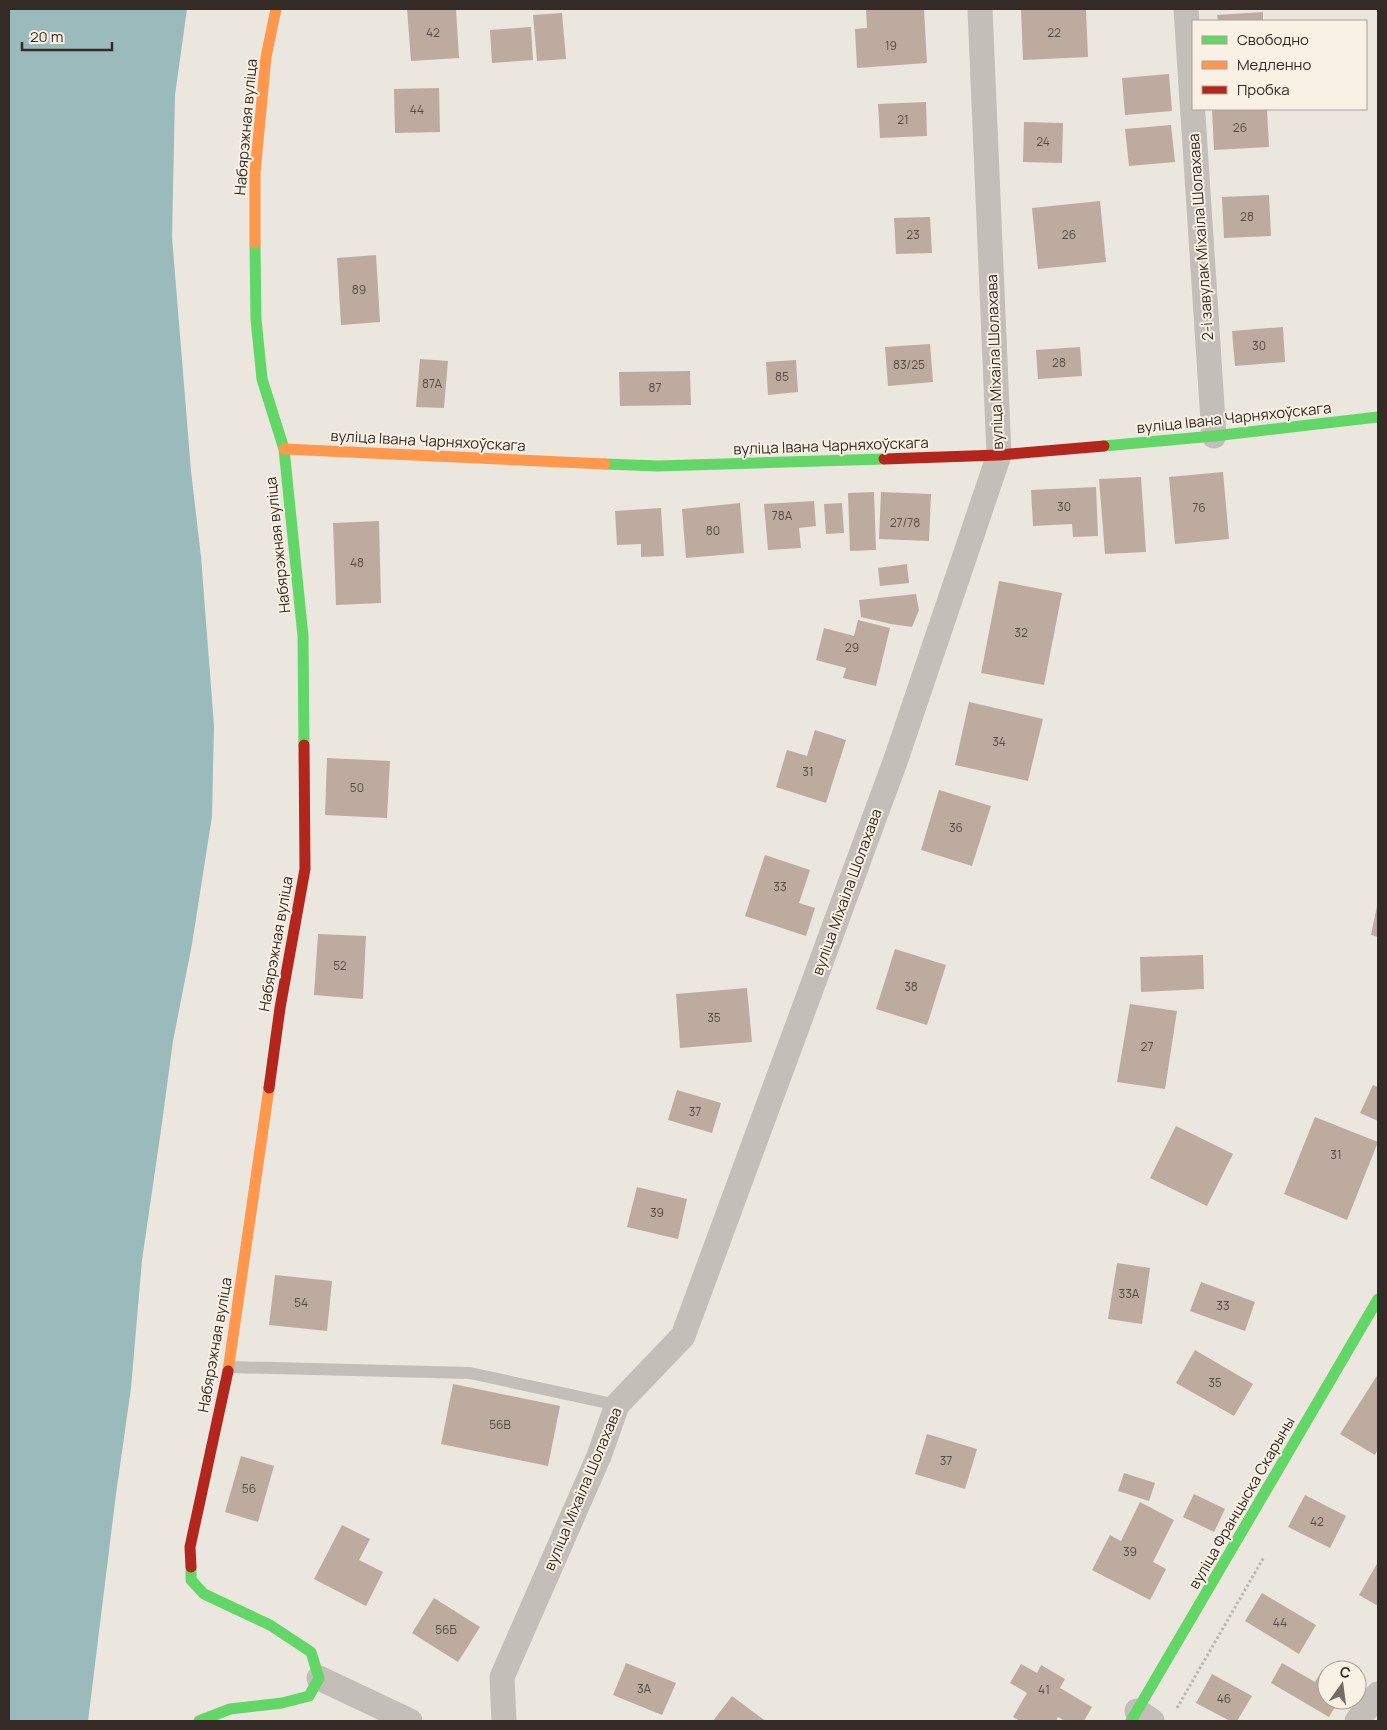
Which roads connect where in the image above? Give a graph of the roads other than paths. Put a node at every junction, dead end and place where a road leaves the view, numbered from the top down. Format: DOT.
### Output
graph roads {
  1 [pos="276,9"];
  2 [pos="980,9"];
  3 [pos="1186,9"];
  4 [pos="1192,100"];
  5 [pos="1193,110"];
  6 [pos="1378,417"];
  7 [pos="1214,436"];
  8 [pos="284,449"];
  9 [pos="999,455"];
  10 [pos="1378,1299"];
  11 [pos="229,1367"];
  12 [pos="617,1405"];
  13 [pos="319,1678"];
  14 [pos="1378,1694"];
  15 [pos="1140,1718"];
  16 [pos="198,1721"];
  17 [pos="410,1721"];
  18 [pos="504,1721"];
  19 [pos="1357,1721"];
  1 -- 8 [label="street, Набярэжная вуліца"];
  2 -- 9 [label="street, вуліца Міхаіла Шолахава"];
  3 -- 4 [label="street, 2-і завулак Міхаіла Шолахава"];
  5 -- 7 [label="street, 2-і завулак Міхаіла Шолахава"];
  6 -- 7 [label="street, вуліца Івана Чарняхоўскага"];
  7 -- 9 [label="street, вуліца Івана Чарняхоўскага"];
  8 -- 9 [label="street, вуліца Івана Чарняхоўскага"];
  8 -- 11 [label="street, Набярэжная вуліца"];
  9 -- 12 [label="street, вуліца Міхаіла Шолахава"];
  10 -- 15 [label="street, вуліца Францыска Скарыны"];
  11 -- 12 [label="lane"];
  11 -- 13 [label="street, Набярэжная вуліца"];
  12 -- 18 [label="street, вуліца Міхаіла Шолахава"];
  13 -- 16 [label="street"];
  13 -- 17 [label="street"];
  14 -- 19 [label="street"];
}
